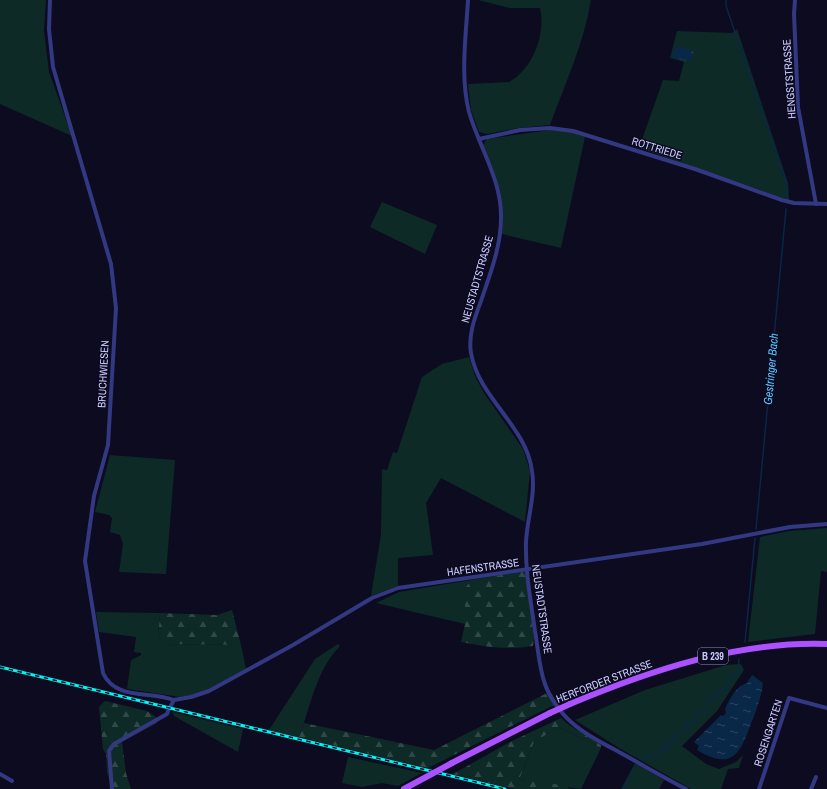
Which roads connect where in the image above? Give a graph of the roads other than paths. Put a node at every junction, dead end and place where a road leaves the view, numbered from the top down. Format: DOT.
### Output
graph roads {
  1 [pos="50,0"];
  2 [pos="468,0"];
  3 [pos="795,0"];
  4 [pos="479,139"];
  5 [pos="816,204"];
  6 [pos="827,204"];
  7 [pos="827,524"];
  8 [pos="526,570"];
  9 [pos="827,644"];
  10 [pos="174,700"];
  11 [pos="827,708"];
  12 [pos="0,774"];
  13 [pos="816,777"];
  14 [pos="12,780"];
  15 [pos="112,789"];
  16 [pos="404,789"];
  17 [pos="686,789"];
  18 [pos="759,789"];
  19 [pos="811,789"];
  1 -- 10 [label="street, BRUCHWIESEN"];
  2 -- 4 [label="street, NEUSTADTSTRASSE"];
  3 -- 5 [label="street, HENGSTSTRASSE"];
  4 -- 5 [label="street, ROTTRIEDE"];
  4 -- 8 [label="street, NEUSTADTSTRASSE"];
  5 -- 6 [label="street, ROTTRIEDE"];
  7 -- 8 [label="street, HAFENSTRASSE"];
  8 -- 10 [label="street, HAFENSTRASSE"];
  8 -- 17 [label="street, NEUSTADTSTRASSE"];
  9 -- 16 [label="main road, HERFORDER STRASSE / B 239, bridge"];
  10 -- 15 [label="street"];
  11 -- 18 [label="street, ROSENGARTEN"];
  12 -- 14 [label="street"];
  13 -- 19 [label="street"];
}
